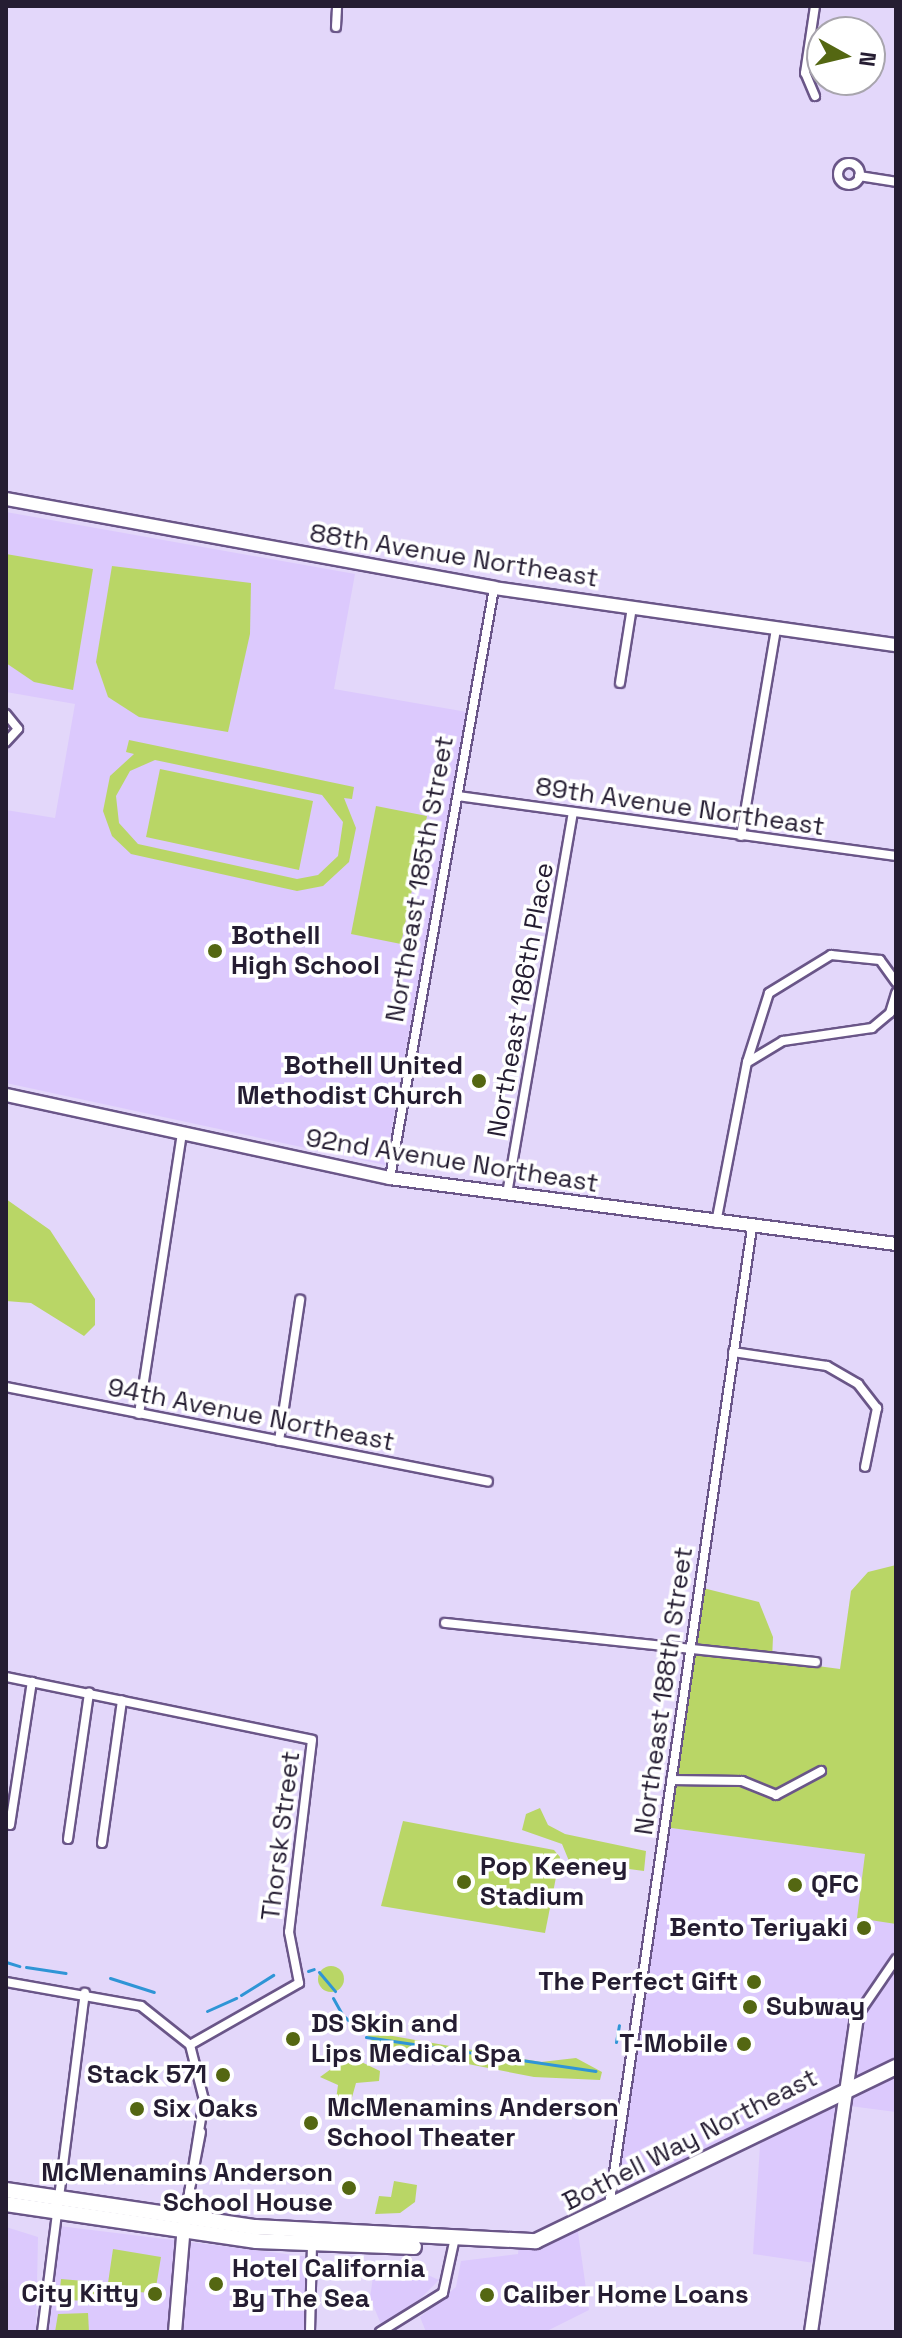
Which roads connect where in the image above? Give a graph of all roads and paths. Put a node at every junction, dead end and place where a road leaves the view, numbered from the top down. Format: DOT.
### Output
graph roads {
  1 [pos="337,6"];
  2 [pos="336,27"];
  3 [pos="859,176"];
  4 [pos="896,182"];
  5 [pos="6,499"];
  6 [pos="494,588"];
  7 [pos="632,607"];
  8 [pos="776,628"];
  9 [pos="896,645"];
  10 [pos="620,683"];
  11 [pos="6,714"];
  12 [pos="6,742"];
  13 [pos="458,796"];
  14 [pos="573,813"];
  15 [pos="741,836"];
  16 [pos="896,856"];
  17 [pos="896,982"];
  18 [pos="896,993"];
  19 [pos="747,1062"];
  20 [pos="6,1095"];
  21 [pos="182,1134"];
  22 [pos="390,1178"];
  23 [pos="507,1194"];
  24 [pos="716,1224"];
  25 [pos="752,1228"];
  26 [pos="896,1244"];
  27 [pos="300,1300"];
  28 [pos="733,1352"];
  29 [pos="6,1387"];
  30 [pos="139,1414"];
  31 [pos="279,1441"];
  32 [pos="865,1467"];
  33 [pos="488,1482"];
  34 [pos="445,1623"];
  35 [pos="691,1647"];
  36 [pos="816,1662"];
  37 [pos="6,1677"];
  38 [pos="32,1682"];
  39 [pos="89,1693"];
  40 [pos="122,1700"];
  41 [pos="821,1771"];
  42 [pos="671,1780"];
  43 [pos="10,1825"];
  44 [pos="68,1839"];
  45 [pos="102,1843"];
  46 [pos="896,1959"];
  47 [pos="6,1982"];
  48 [pos="85,1993"];
  49 [pos="857,2016"];
  50 [pos="190,2045"];
  51 [pos="896,2067"];
  52 [pos="847,2087"];
  53 [pos="6,2190"];
  54 [pos="56,2196"];
  55 [pos="6,2204"];
  56 [pos="609,2207"];
  57 [pos="53,2212"];
  58 [pos="185,2218"];
  59 [pos="454,2242"];
  60 [pos="312,2246"];
  61 [pos="42,2332"];
  62 [pos="175,2332"];
  63 [pos="310,2332"];
  64 [pos="380,2332"];
  65 [pos="811,2332"];
  1 -- 2 [label="street"];
  3 -- 4 [label="street"];
  5 -- 6 [label="street, 88th Avenue Northeast"];
  6 -- 7 [label="street, 88th Avenue Northeast"];
  6 -- 13 [label="street, Northeast 185th Street"];
  7 -- 8 [label="street, 88th Avenue Northeast"];
  7 -- 10 [label="street"];
  8 -- 9 [label="street, 88th Avenue Northeast"];
  8 -- 15 [label="street"];
  11 -- 12 [label="street"];
  13 -- 14 [label="street, 89th Avenue Northeast"];
  13 -- 22 [label="street, Northeast 185th Street"];
  14 -- 15 [label="street, 89th Avenue Northeast"];
  14 -- 23 [label="street, Northeast 186th Place"];
  15 -- 16 [label="street, 89th Avenue Northeast"];
  17 -- 19 [label="street"];
  18 -- 19 [label="street"];
  19 -- 24 [label="street"];
  20 -- 21 [label="street, 92nd Avenue Northeast"];
  21 -- 22 [label="street, 92nd Avenue Northeast"];
  21 -- 30 [label="street"];
  22 -- 23 [label="street, 92nd Avenue Northeast"];
  23 -- 24 [label="street, 92nd Avenue Northeast"];
  24 -- 25 [label="street, 92nd Avenue Northeast"];
  25 -- 26 [label="street, 92nd Avenue Northeast"];
  25 -- 28 [label="street, Northeast 188th Street"];
  27 -- 31 [label="street"];
  28 -- 32 [label="street"];
  28 -- 35 [label="street, Northeast 188th Street"];
  29 -- 30 [label="street, 94th Avenue Northeast"];
  30 -- 31 [label="street, 94th Avenue Northeast"];
  31 -- 33 [label="street, 94th Avenue Northeast"];
  34 -- 35 [label="street"];
  35 -- 36 [label="street"];
  35 -- 42 [label="street, Northeast 188th Street"];
  37 -- 38 [label="street"];
  38 -- 39 [label="street"];
  38 -- 43 [label="street"];
  39 -- 40 [label="street"];
  39 -- 44 [label="street"];
  40 -- 45 [label="street"];
  40 -- 50 [label="street, Thorsk Street"];
  41 -- 42 [label="street"];
  42 -- 56 [label="street, Northeast 188th Street"];
  46 -- 49 [label="street"];
  47 -- 48 [label="street"];
  48 -- 50 [label="street"];
  48 -- 54 [label="street"];
  49 -- 52 [label="street"];
  50 -- 58 [label="street"];
  51 -- 52 [label="main road, Bothell Way Northeast"];
  52 -- 56 [label="main road, Bothell Way Northeast"];
  52 -- 65 [label="street"];
  53 -- 54 [label="main road, Bothell Way Northeast"];
  54 -- 57 [label="street"];
  54 -- 58 [label="main road, Bothell Way Northeast"];
  55 -- 57 [label="main road, Bothell Way Northeast"];
  56 -- 59 [label="main road, Bothell Way Northeast"];
  57 -- 58 [label="main road, Bothell Way Northeast"];
  57 -- 61 [label="street"];
  58 -- 59 [label="main road, Bothell Way Northeast"];
  58 -- 60 [label="main road, Bothell Way Northeast"];
  58 -- 62 [label="street"];
  59 -- 60 [label="main road, Bothell Way Northeast"];
  59 -- 64 [label="street"];
  60 -- 63 [label="street"];
}
